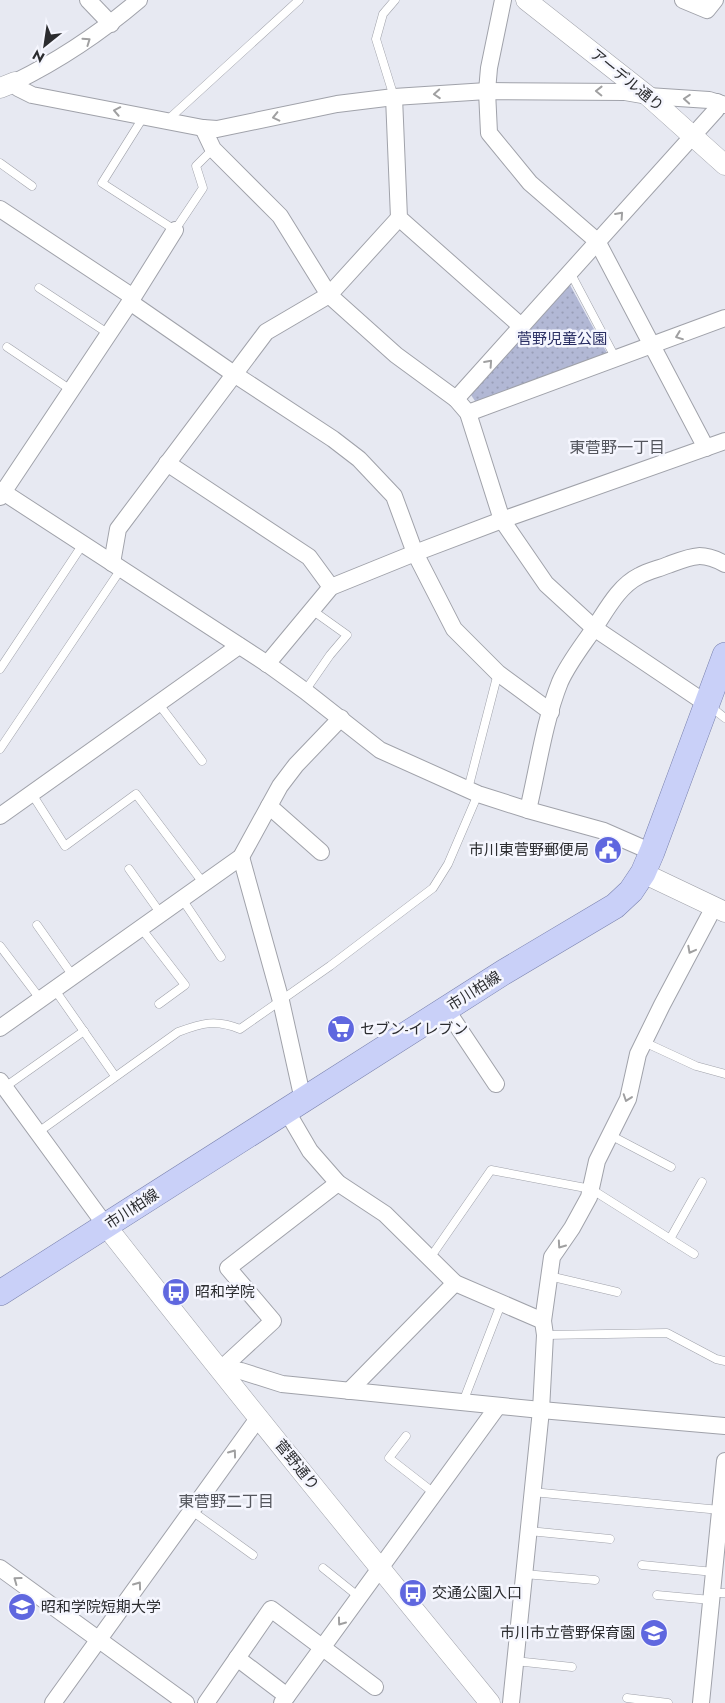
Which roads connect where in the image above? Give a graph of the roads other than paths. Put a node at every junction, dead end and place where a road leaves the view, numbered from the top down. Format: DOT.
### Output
graph roads {
  1 [pos="88,0"];
  2 [pos="139,0"];
  3 [pos="299,0"];
  4 [pos="395,0"];
  5 [pos="503,0"];
  6 [pos="526,0"];
  7 [pos="683,0"];
  8 [pos="715,0"];
  9 [pos="111,24"];
  10 [pos="7,85"];
  11 [pos="487,91"];
  12 [pos="648,96"];
  13 [pos="394,97"];
  14 [pos="721,104"];
  15 [pos="144,116"];
  16 [pos="168,121"];
  17 [pos="203,128"];
  18 [pos="692,135"];
  19 [pos="213,149"];
  20 [pos="0,163"];
  21 [pos="725,165"];
  22 [pos="32,186"];
  23 [pos="0,209"];
  24 [pos="399,218"];
  25 [pos="176,230"];
  26 [pos="597,241"];
  27 [pos="570,272"];
  28 [pos="39,288"];
  29 [pos="329,295"];
  30 [pos="132,300"];
  31 [pos="725,318"];
  32 [pos="521,326"];
  33 [pos="109,334"];
  34 [pos="652,346"];
  35 [pos="7,347"];
  36 [pos="616,359"];
  37 [pos="234,374"];
  38 [pos="71,390"];
  39 [pos="456,399"];
  40 [pos="468,413"];
  41 [pos="725,442"];
  42 [pos="706,448"];
  43 [pos="167,463"];
  44 [pos="1,493"];
  45 [pos="502,520"];
  46 [pos="83,544"];
  47 [pos="415,552"];
  48 [pos="725,564"];
  49 [pos="116,566"];
  50 [pos="330,587"];
  51 [pos="312,610"];
  52 [pos="594,628"];
  53 [pos="239,646"];
  54 [pos="725,654"];
  55 [pos="267,664"];
  56 [pos="0,669"];
  57 [pos="498,673"];
  58 [pos="305,691"];
  59 [pos="158,703"];
  60 [pos="716,711"];
  61 [pos="550,712"];
  62 [pos="341,718"];
  63 [pos="0,749"];
  64 [pos="202,761"];
  65 [pos="473,792"];
  66 [pos="32,794"];
  67 [pos="269,806"];
  68 [pos="528,810"];
  69 [pos="0,816"];
  70 [pos="321,852"];
  71 [pos="241,858"];
  72 [pos="648,862"];
  73 [pos="129,869"];
  74 [pos="204,884"];
  75 [pos="182,900"];
  76 [pos="720,909"];
  77 [pos="162,914"];
  78 [pos="37,925"];
  79 [pos="141,928"];
  80 [pos="0,946"];
  81 [pos="221,958"];
  82 [pos="73,976"];
  83 [pos="55,990"];
  84 [pos="41,1000"];
  85 [pos="281,1001"];
  86 [pos="159,1004"];
  87 [pos="446,1009"];
  88 [pos="0,1028"];
  89 [pos="84,1031"];
  90 [pos="644,1042"];
  91 [pos="725,1074"];
  92 [pos="115,1076"];
  93 [pos="2,1084"];
  94 [pos="496,1084"];
  95 [pos="294,1105"];
  96 [pos="37,1133"];
  97 [pos="610,1135"];
  98 [pos="671,1167"];
  99 [pos="702,1182"];
  100 [pos="338,1183"];
  101 [pos="591,1189"];
  102 [pos="106,1226"];
  103 [pos="670,1239"];
  104 [pos="694,1254"];
  105 [pos="430,1258"];
  106 [pos="549,1276"];
  107 [pos="455,1283"];
  108 [pos="617,1292"];
  109 [pos="0,1293"];
  110 [pos="501,1304"];
  111 [pos="544,1328"];
  112 [pos="725,1362"];
  113 [pos="219,1368"];
  114 [pos="349,1391"];
  115 [pos="463,1402"];
  116 [pos="498,1406"];
  117 [pos="541,1410"];
  118 [pos="259,1417"];
  119 [pos="725,1426"];
  120 [pos="406,1436"];
  121 [pos="725,1469"];
  122 [pos="532,1492"];
  123 [pos="434,1493"];
  124 [pos="192,1511"];
  125 [pos="721,1514"];
  126 [pos="529,1531"];
  127 [pos="610,1539"];
  128 [pos="253,1555"];
  129 [pos="642,1565"];
  130 [pos="0,1568"];
  131 [pos="323,1568"];
  132 [pos="380,1568"];
  133 [pos="714,1572"];
  134 [pos="524,1574"];
  135 [pos="595,1580"];
  136 [pos="656,1595"];
  137 [pos="716,1595"];
  138 [pos="359,1596"];
  139 [pos="99,1639"];
  140 [pos="323,1647"];
  141 [pos="237,1658"];
  142 [pos="515,1661"];
  143 [pos="572,1667"];
  144 [pos="375,1687"];
  145 [pos="627,1698"];
  146 [pos="285,1699"];
  147 [pos="53,1703"];
  148 [pos="186,1703"];
  149 [pos="206,1703"];
  150 [pos="490,1703"];
  151 [pos="511,1703"];
  152 [pos="668,1703"];
  153 [pos="701,1703"];
  1 -- 9 [label="street"];
  2 -- 9 [label="street"];
  3 -- 16 [label="lane"];
  4 -- 13 [label="lane"];
  5 -- 11 [label="street"];
  6 -- 12 [label="street, アーデル通り"];
  7 -- 8 [label="street"];
  10 -- 9 [label="street, one-way"];
  15 -- 10 [label="street, one-way"];
  12 -- 11 [label="street, one-way"];
  11 -- 13 [label="street, one-way"];
  11 -- 26 [label="street"];
  14 -- 12 [label="street, one-way"];
  12 -- 18 [label="street, アーデル通り"];
  13 -- 17 [label="street, one-way"];
  13 -- 24 [label="street"];
  14 -- 18 [label="street"];
  15 -- 16 [label="street"];
  15 -- 25 [label="lane"];
  16 -- 17 [label="street"];
  17 -- 19 [label="street"];
  18 -- 21 [label="street, アーデル通り"];
  26 -- 18 [label="street, one-way"];
  19 -- 25 [label="lane"];
  19 -- 29 [label="street"];
  20 -- 22 [label="lane"];
  23 -- 30 [label="street"];
  24 -- 29 [label="street"];
  24 -- 32 [label="street"];
  25 -- 30 [label="street"];
  26 -- 27 [label="street"];
  26 -- 34 [label="street"];
  27 -- 32 [label="street"];
  27 -- 36 [label="lane"];
  28 -- 33 [label="lane"];
  29 -- 37 [label="street"];
  29 -- 39 [label="street"];
  30 -- 33 [label="street"];
  30 -- 37 [label="street"];
  31 -- 34 [label="street, one-way"];
  39 -- 32 [label="street, one-way"];
  33 -- 38 [label="street"];
  34 -- 36 [label="street"];
  34 -- 42 [label="street"];
  35 -- 38 [label="lane"];
  36 -- 40 [label="street"];
  37 -- 43 [label="street"];
  37 -- 47 [label="street"];
  38 -- 44 [label="street"];
  39 -- 40 [label="street"];
  40 -- 45 [label="street"];
  41 -- 42 [label="street"];
  42 -- 45 [label="street"];
  43 -- 49 [label="street"];
  43 -- 50 [label="street"];
  44 -- 46 [label="street"];
  45 -- 47 [label="street"];
  45 -- 52 [label="street"];
  46 -- 49 [label="street"];
  46 -- 56 [label="lane"];
  47 -- 50 [label="street"];
  47 -- 57 [label="street"];
  48 -- 52 [label="street"];
  49 -- 53 [label="street"];
  49 -- 63 [label="lane"];
  50 -- 51 [label="street"];
  51 -- 55 [label="street"];
  51 -- 58 [label="lane"];
  52 -- 60 [label="street"];
  52 -- 61 [label="street"];
  53 -- 55 [label="street"];
  53 -- 59 [label="street"];
  54 -- 60 [label="main road, 市川柏線"];
  55 -- 58 [label="street"];
  57 -- 61 [label="street"];
  57 -- 65 [label="lane"];
  58 -- 62 [label="street"];
  59 -- 64 [label="lane"];
  59 -- 66 [label="street"];
  60 -- 72 [label="main road, 市川柏線"];
  61 -- 68 [label="street"];
  62 -- 65 [label="street"];
  62 -- 67 [label="street"];
  65 -- 68 [label="street"];
  65 -- 85 [label="lane"];
  66 -- 69 [label="street"];
  66 -- 74 [label="lane"];
  67 -- 70 [label="street"];
  67 -- 71 [label="street"];
  68 -- 72 [label="street"];
  71 -- 74 [label="street"];
  71 -- 85 [label="street"];
  72 -- 76 [label="street"];
  72 -- 87 [label="main road, 市川柏線"];
  73 -- 77 [label="lane"];
  74 -- 75 [label="street"];
  75 -- 77 [label="street"];
  75 -- 81 [label="lane"];
  76 -- 90 [label="street, one-way"];
  77 -- 79 [label="street"];
  78 -- 82 [label="lane"];
  79 -- 82 [label="street"];
  79 -- 86 [label="lane"];
  80 -- 84 [label="lane"];
  82 -- 83 [label="street"];
  83 -- 84 [label="street"];
  83 -- 89 [label="lane"];
  84 -- 88 [label="street"];
  85 -- 92 [label="lane"];
  85 -- 95 [label="street"];
  87 -- 94 [label="street"];
  87 -- 95 [label="main road, 市川柏線"];
  89 -- 92 [label="lane"];
  89 -- 93 [label="lane"];
  90 -- 91 [label="lane"];
  90 -- 97 [label="street, one-way"];
  92 -- 96 [label="lane"];
  93 -- 96 [label="street"];
  95 -- 100 [label="street"];
  95 -- 102 [label="main road, 市川柏線"];
  96 -- 102 [label="street"];
  97 -- 98 [label="lane"];
  97 -- 101 [label="street"];
  99 -- 103 [label="lane"];
  100 -- 105 [label="street"];
  100 -- 113 [label="street"];
  101 -- 103 [label="lane"];
  101 -- 105 [label="lane"];
  101 -- 106 [label="street, one-way"];
  102 -- 109 [label="main road, 市川柏線"];
  102 -- 113 [label="street, 菅野通り"];
  103 -- 104 [label="lane"];
  105 -- 107 [label="street"];
  106 -- 108 [label="lane"];
  106 -- 111 [label="street"];
  107 -- 110 [label="street"];
  107 -- 114 [label="street"];
  110 -- 111 [label="street"];
  110 -- 115 [label="lane"];
  111 -- 112 [label="lane"];
  111 -- 117 [label="street"];
  113 -- 114 [label="street"];
  113 -- 118 [label="street, 菅野通り"];
  114 -- 115 [label="street"];
  115 -- 116 [label="street"];
  116 -- 117 [label="street"];
  116 -- 123 [label="street"];
  117 -- 119 [label="street"];
  117 -- 122 [label="street"];
  124 -- 118 [label="street, one-way"];
  118 -- 132 [label="street, 菅野通り"];
  120 -- 123 [label="lane"];
  121 -- 125 [label="street"];
  122 -- 125 [label="lane"];
  122 -- 126 [label="street"];
  123 -- 132 [label="street"];
  124 -- 128 [label="lane"];
  139 -- 124 [label="street, one-way"];
  125 -- 133 [label="street"];
  126 -- 127 [label="lane"];
  126 -- 134 [label="street"];
  129 -- 133 [label="lane"];
  139 -- 130 [label="street, one-way"];
  131 -- 138 [label="lane"];
  132 -- 138 [label="street"];
  132 -- 150 [label="street, 菅野通り"];
  133 -- 137 [label="street"];
  134 -- 135 [label="lane"];
  134 -- 142 [label="street"];
  136 -- 137 [label="lane"];
  137 -- 153 [label="street"];
  138 -- 140 [label="street, one-way"];
  139 -- 147 [label="street"];
  139 -- 148 [label="street"];
  140 -- 141 [label="street"];
  140 -- 144 [label="street"];
  140 -- 146 [label="street"];
  141 -- 146 [label="street"];
  141 -- 149 [label="street"];
  142 -- 143 [label="lane"];
  142 -- 151 [label="street"];
  145 -- 152 [label="lane"];
}
